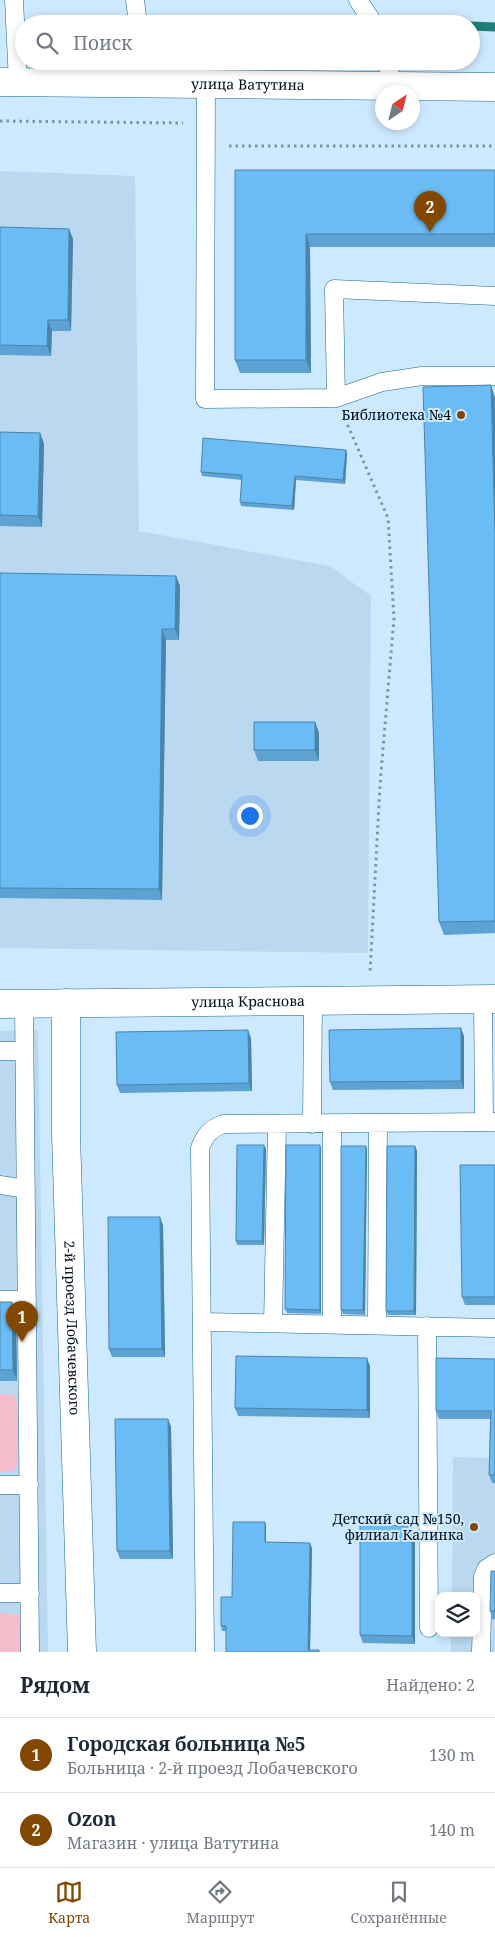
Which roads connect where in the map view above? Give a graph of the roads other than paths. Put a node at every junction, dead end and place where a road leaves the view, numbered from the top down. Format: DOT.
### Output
graph roads {
  1 [pos="14,0"];
  2 [pos="135,0"];
  3 [pos="358,0"];
  4 [pos="137,15"];
  5 [pos="368,15"];
  6 [pos="144,72"];
  7 [pos="390,74"];
  8 [pos="9,82"];
  9 [pos="206,82"];
  10 [pos="495,87"];
  11 [pos="495,296"];
  12 [pos="495,376"];
  13 [pos="336,398"];
  14 [pos="489,999"];
  15 [pos="313,1001"];
  16 [pos="66,1003"];
  17 [pos="12,1004"];
  18 [pos="24,1050"];
  19 [pos="0,1051"];
  20 [pos="489,1122"];
  21 [pos="332,1123"];
  22 [pos="378,1123"];
  23 [pos="277,1124"];
  24 [pos="312,1124"];
  25 [pos="0,1184"];
  26 [pos="26,1189"];
  27 [pos="0,1300"];
  28 [pos="27,1300"];
  29 [pos="202,1322"];
  30 [pos="273,1323"];
  31 [pos="332,1324"];
  32 [pos="377,1325"];
  33 [pos="427,1326"];
  34 [pos="495,1328"];
  35 [pos="29,1484"];
  36 [pos="0,1485"];
  37 [pos="495,1563"];
  38 [pos="30,1593"];
  39 [pos="0,1594"];
  40 [pos="429,1628"];
  41 [pos="30,1652"];
  42 [pos="82,1652"];
  43 [pos="205,1652"];
  44 [pos="481,1652"];
  1 -- 8 [label="lane"];
  2 -- 4 [label="lane"];
  3 -- 5 [label="lane"];
  6 -- 8 [label="street, улица Ватутина"];
  6 -- 9 [label="street, улица Ватутина"];
  7 -- 9 [label="street, улица Ватутина"];
  7 -- 10 [label="street, улица Ватутина"];
  9 -- 13 [label="lane"];
  11 -- 13 [label="lane"];
  12 -- 13 [label="lane"];
  14 -- 15 [label="street, улица Краснова"];
  14 -- 20 [label="lane"];
  15 -- 16 [label="street, улица Краснова"];
  15 -- 24 [label="lane"];
  16 -- 17 [label="street, улица Краснова"];
  16 -- 42 [label="street, 2-й проезд Лобачевского"];
  17 -- 18 [label="lane"];
  18 -- 19 [label="lane"];
  18 -- 26 [label="lane"];
  20 -- 22 [label="lane"];
  21 -- 22 [label="lane"];
  21 -- 24 [label="lane"];
  21 -- 31 [label="lane"];
  22 -- 32 [label="lane"];
  23 -- 24 [label="lane"];
  23 -- 29 [label="lane"];
  23 -- 30 [label="lane"];
  25 -- 26 [label="lane"];
  26 -- 28 [label="lane"];
  27 -- 28 [label="lane"];
  28 -- 35 [label="lane"];
  29 -- 30 [label="lane"];
  29 -- 43 [label="lane"];
  30 -- 31 [label="lane"];
  31 -- 32 [label="lane"];
  32 -- 33 [label="lane"];
  33 -- 34 [label="lane"];
  33 -- 40 [label="lane"];
  35 -- 36 [label="lane"];
  35 -- 38 [label="lane"];
  37 -- 44 [label="lane"];
  38 -- 39 [label="lane"];
  38 -- 41 [label="lane"];
}
